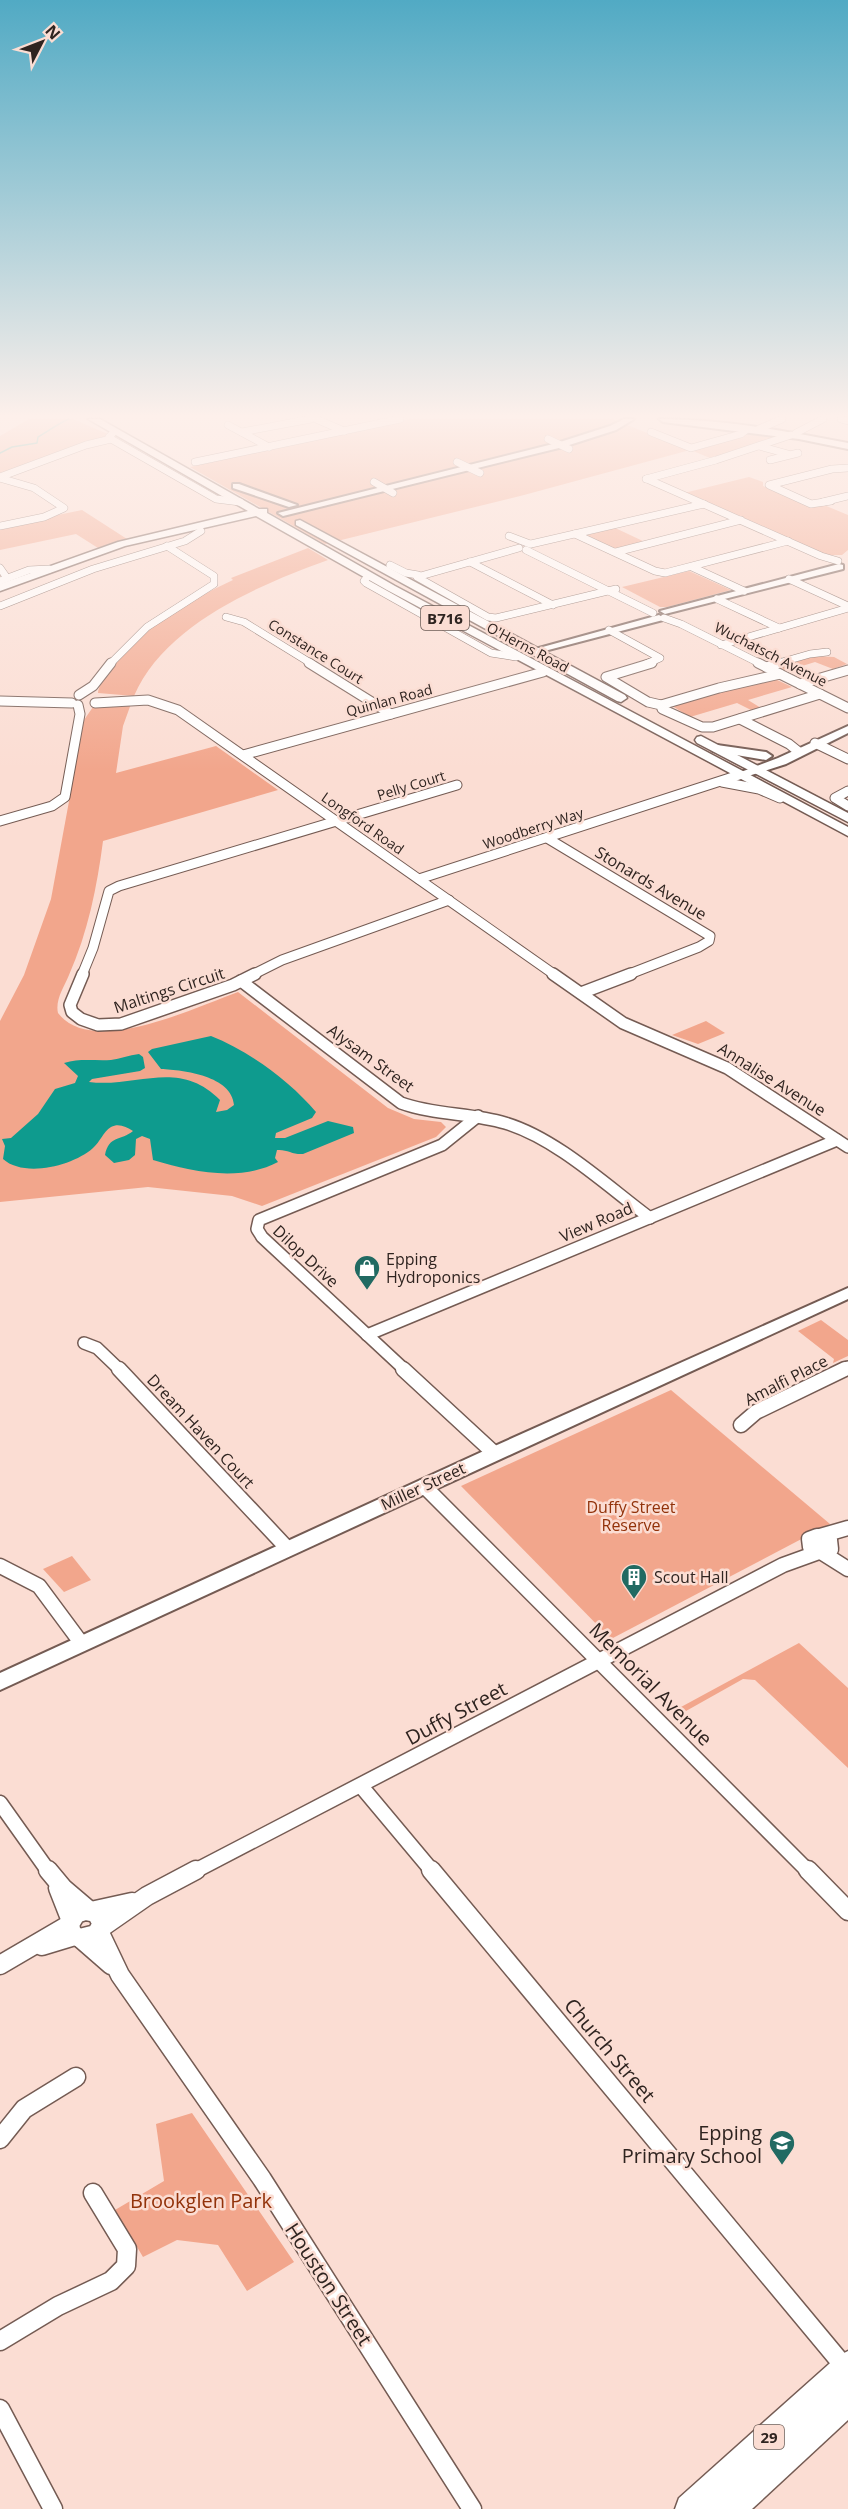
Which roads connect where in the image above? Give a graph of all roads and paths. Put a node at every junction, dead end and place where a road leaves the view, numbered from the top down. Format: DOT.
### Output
graph roads {
  1 [pos="154,536"];
  2 [pos="178,536"];
  3 [pos="193,536"];
  4 [pos="299,536"];
  5 [pos="326,536"];
  6 [pos="568,536"];
  7 [pos="580,536"];
  8 [pos="678,536"];
  9 [pos="777,536"];
  10 [pos="506,537"];
  11 [pos="788,541"];
  12 [pos="167,546"];
  13 [pos="528,547"];
  14 [pos="616,552"];
  15 [pos="80,558"];
  16 [pos="470,562"];
  17 [pos="841,564"];
  18 [pos="390,565"];
  19 [pos="692,567"];
  20 [pos="0,568"];
  21 [pos="50,568"];
  22 [pos="20,573"];
  23 [pos="418,575"];
  24 [pos="789,579"];
  25 [pos="4,580"];
  26 [pos="0,588"];
  27 [pos="613,590"];
  28 [pos="744,591"];
  29 [pos="717,598"];
  30 [pos="553,605"];
  31 [pos="0,606"];
  32 [pos="848,607"];
  33 [pos="665,614"];
  34 [pos="226,617"];
  35 [pos="779,628"];
  36 [pos="609,630"];
  37 [pos="721,645"];
  38 [pos="536,652"];
  39 [pos="827,652"];
  40 [pos="766,667"];
  41 [pos="848,670"];
  42 [pos="543,672"];
  43 [pos="780,674"];
  44 [pos="800,684"];
  45 [pos="93,686"];
  46 [pos="820,694"];
  47 [pos="94,700"];
  48 [pos="0,701"];
  49 [pos="76,703"];
  50 [pos="661,705"];
  51 [pos="848,708"];
  52 [pos="391,714"];
  53 [pos="740,719"];
  54 [pos="848,729"];
  55 [pos="818,742"];
  56 [pos="717,749"];
  57 [pos="795,750"];
  58 [pos="848,753"];
  59 [pos="243,755"];
  60 [pos="848,759"];
  61 [pos="754,767"];
  62 [pos="719,782"];
  63 [pos="457,785"];
  64 [pos="848,792"];
  65 [pos="656,802"];
  66 [pos="798,806"];
  67 [pos="848,806"];
  68 [pos="848,818"];
  69 [pos="0,821"];
  70 [pos="337,821"];
  71 [pos="848,832"];
  72 [pos="547,838"];
  73 [pos="419,879"];
  74 [pos="449,900"];
  75 [pos="241,981"];
  76 [pos="581,993"];
  77 [pos="478,1116"];
  78 [pos="837,1140"];
  79 [pos="848,1147"];
  80 [pos="650,1218"];
  81 [pos="848,1293"];
  82 [pos="368,1335"];
  83 [pos="84,1343"];
  84 [pos="848,1367"];
  85 [pos="741,1425"];
  86 [pos="494,1453"];
  87 [pos="424,1485"];
  88 [pos="848,1528"];
  89 [pos="848,1533"];
  90 [pos="822,1546"];
  91 [pos="288,1549"];
  92 [pos="0,1566"];
  93 [pos="848,1568"];
  94 [pos="82,1644"];
  95 [pos="599,1661"];
  96 [pos="0,1682"];
  97 [pos="361,1786"];
  98 [pos="0,1803"];
  99 [pos="54,1879"];
  100 [pos="147,1896"];
  101 [pos="91,1911"];
  102 [pos="848,1911"];
  103 [pos="74,1930"];
  104 [pos="100,1930"];
  105 [pos="0,1965"];
  106 [pos="120,1975"];
  107 [pos="76,2077"];
  108 [pos="0,2139"];
  109 [pos="93,2193"];
  110 [pos="0,2341"];
  111 [pos="847,2368"];
  112 [pos="848,2400"];
  113 [pos="0,2409"];
  114 [pos="53,2509"];
  115 [pos="472,2509"];
  116 [pos="690,2509"];
  117 [pos="729,2509"];
  1 -- 15 [label="main road"];
  2 -- 15 [label="main road"];
  3 -- 12 [label="street"];
  4 -- 42 [label="main road, O'Herns Road / B716"];
  5 -- 38 [label="main road, O'Herns Road / B716"];
  6 -- 13 [label="street"];
  7 -- 14 [label="street"];
  8 -- 14 [label="street"];
  9 -- 11 [label="street"];
  10 -- 13 [label="street, Wuchatsch Avenue"];
  11 -- 17 [label="street"];
  11 -- 19 [label="street"];
  12 -- 31 [label="street"];
  12 -- 45 [label="street"];
  13 -- 16 [label="street"];
  13 -- 27 [label="street, Wuchatsch Avenue"];
  14 -- 19 [label="street"];
  15 -- 21 [label="main road"];
  16 -- 23 [label="street"];
  16 -- 30 [label="street"];
  17 -- 24 [label="street"];
  18 -- 23 [label="street"];
  19 -- 28 [label="street"];
  20 -- 22 [label="street"];
  20 -- 25 [label="street"];
  21 -- 22 [label="street"];
  21 -- 26 [label="main road"];
  22 -- 25 [label="street"];
  23 -- 30 [label="street"];
  24 -- 28 [label="street"];
  24 -- 32 [label="street"];
  27 -- 30 [label="street"];
  27 -- 33 [label="street, Wuchatsch Avenue"];
  28 -- 29 [label="street"];
  29 -- 33 [label="street"];
  29 -- 35 [label="street"];
  32 -- 35 [label="street"];
  33 -- 36 [label="street"];
  33 -- 37 [label="street, Wuchatsch Avenue"];
  34 -- 52 [label="street, Constance Court"];
  35 -- 37 [label="street"];
  36 -- 38 [label="street"];
  36 -- 50 [label="street"];
  37 -- 40 [label="street, Wuchatsch Avenue"];
  38 -- 56 [label="main road, O'Herns Road / B716"];
  39 -- 40 [label="street"];
  40 -- 43 [label="street, Wuchatsch Avenue"];
  41 -- 44 [label="street"];
  42 -- 52 [label="street, Quinlan Road"];
  42 -- 61 [label="main road, O'Herns Road / B716"];
  43 -- 44 [label="street, Wuchatsch Avenue"];
  43 -- 50 [label="street"];
  44 -- 46 [label="street, Wuchatsch Avenue"];
  45 -- 47 [label="street"];
  45 -- 49 [label="street"];
  46 -- 51 [label="street, Wuchatsch Avenue"];
  46 -- 53 [label="street"];
  47 -- 49 [label="street"];
  47 -- 49 [label="street, Longford Road"];
  47 -- 59 [label="street, Longford Road"];
  48 -- 49 [label="street"];
  49 -- 69 [label="street"];
  50 -- 53 [label="street"];
  52 -- 59 [label="street, Quinlan Road"];
  53 -- 57 [label="street"];
  54 -- 55 [label="street"];
  55 -- 57 [label="street"];
  55 -- 58 [label="street"];
  55 -- 60 [label="street"];
  56 -- 61 [label="main road, O'Herns Road / B716"];
  56 -- 61 [label="street"];
  57 -- 61 [label="street"];
  59 -- 70 [label="street, Longford Road"];
  61 -- 62 [label="street, Woodberry Way"];
  61 -- 65 [label="street, Woodberry Way"];
  61 -- 66 [label="main road, O'Herns Road / B716"];
  61 -- 68 [label="main road, O'Herns Road / B716"];
  62 -- 65 [label="street, Woodberry Way"];
  62 -- 66 [label="street"];
  63 -- 70 [label="street, Pelly Court"];
  64 -- 67 [label="street"];
  65 -- 72 [label="street, Woodberry Way"];
  66 -- 71 [label="main road, O'Herns Road / B716"];
  70 -- 73 [label="street, Longford Road"];
  70 -- 75 [label="street, Maltings Circuit"];
  72 -- 73 [label="street, Woodberry Way"];
  72 -- 76 [label="street, Stonards Avenue"];
  73 -- 74 [label="street, Longford Road"];
  74 -- 75 [label="street, Maltings Circuit"];
  74 -- 76 [label="street, Longford Road"];
  75 -- 77 [label="street, Alysam Street"];
  76 -- 78 [label="street, Annalise Avenue"];
  77 -- 80 [label="street, Alysam Street"];
  77 -- 82 [label="street, Dilop Drive"];
  78 -- 79 [label="street, Annalise Avenue"];
  78 -- 80 [label="street, View Road"];
  80 -- 82 [label="street, View Road"];
  81 -- 86 [label="street, Miller Street"];
  82 -- 86 [label="street, Dilop Drive"];
  83 -- 91 [label="street, Dream Haven Court"];
  84 -- 85 [label="street, Amalfi Place"];
  86 -- 87 [label="street, Miller Street"];
  87 -- 91 [label="street, Miller Street"];
  87 -- 95 [label="street, Memorial Avenue"];
  88 -- 90 [label="street, Duffy Street"];
  89 -- 90 [label="street, Duffy Street"];
  90 -- 93 [label="street"];
  90 -- 95 [label="street, Duffy Street"];
  91 -- 94 [label="street, Miller Street"];
  92 -- 94 [label="street"];
  94 -- 96 [label="street, Miller Street"];
  95 -- 97 [label="street, Duffy Street"];
  95 -- 102 [label="street, Memorial Avenue"];
  97 -- 100 [label="street, Duffy Street"];
  97 -- 111 [label="street, Church Street"];
  98 -- 99 [label="street, Houston Street"];
  99 -- 101 [label="street, Houston Street"];
  99 -- 103 [label="street, Houston Street"];
  100 -- 101 [label="street, Duffy Street"];
  100 -- 104 [label="street, Duffy Street"];
  101 -- 103 [label="street"];
  101 -- 104 [label="street"];
  103 -- 104 [label="street"];
  103 -- 105 [label="street"];
  103 -- 106 [label="street, Houston Street"];
  104 -- 106 [label="street, Houston Street"];
  106 -- 115 [label="street, Houston Street"];
  107 -- 108 [label="street"];
  109 -- 110 [label="street"];
  111 -- 116 [label="main road, 29"];
  112 -- 117 [label="main road, 29"];
  113 -- 114 [label="street"];
}
